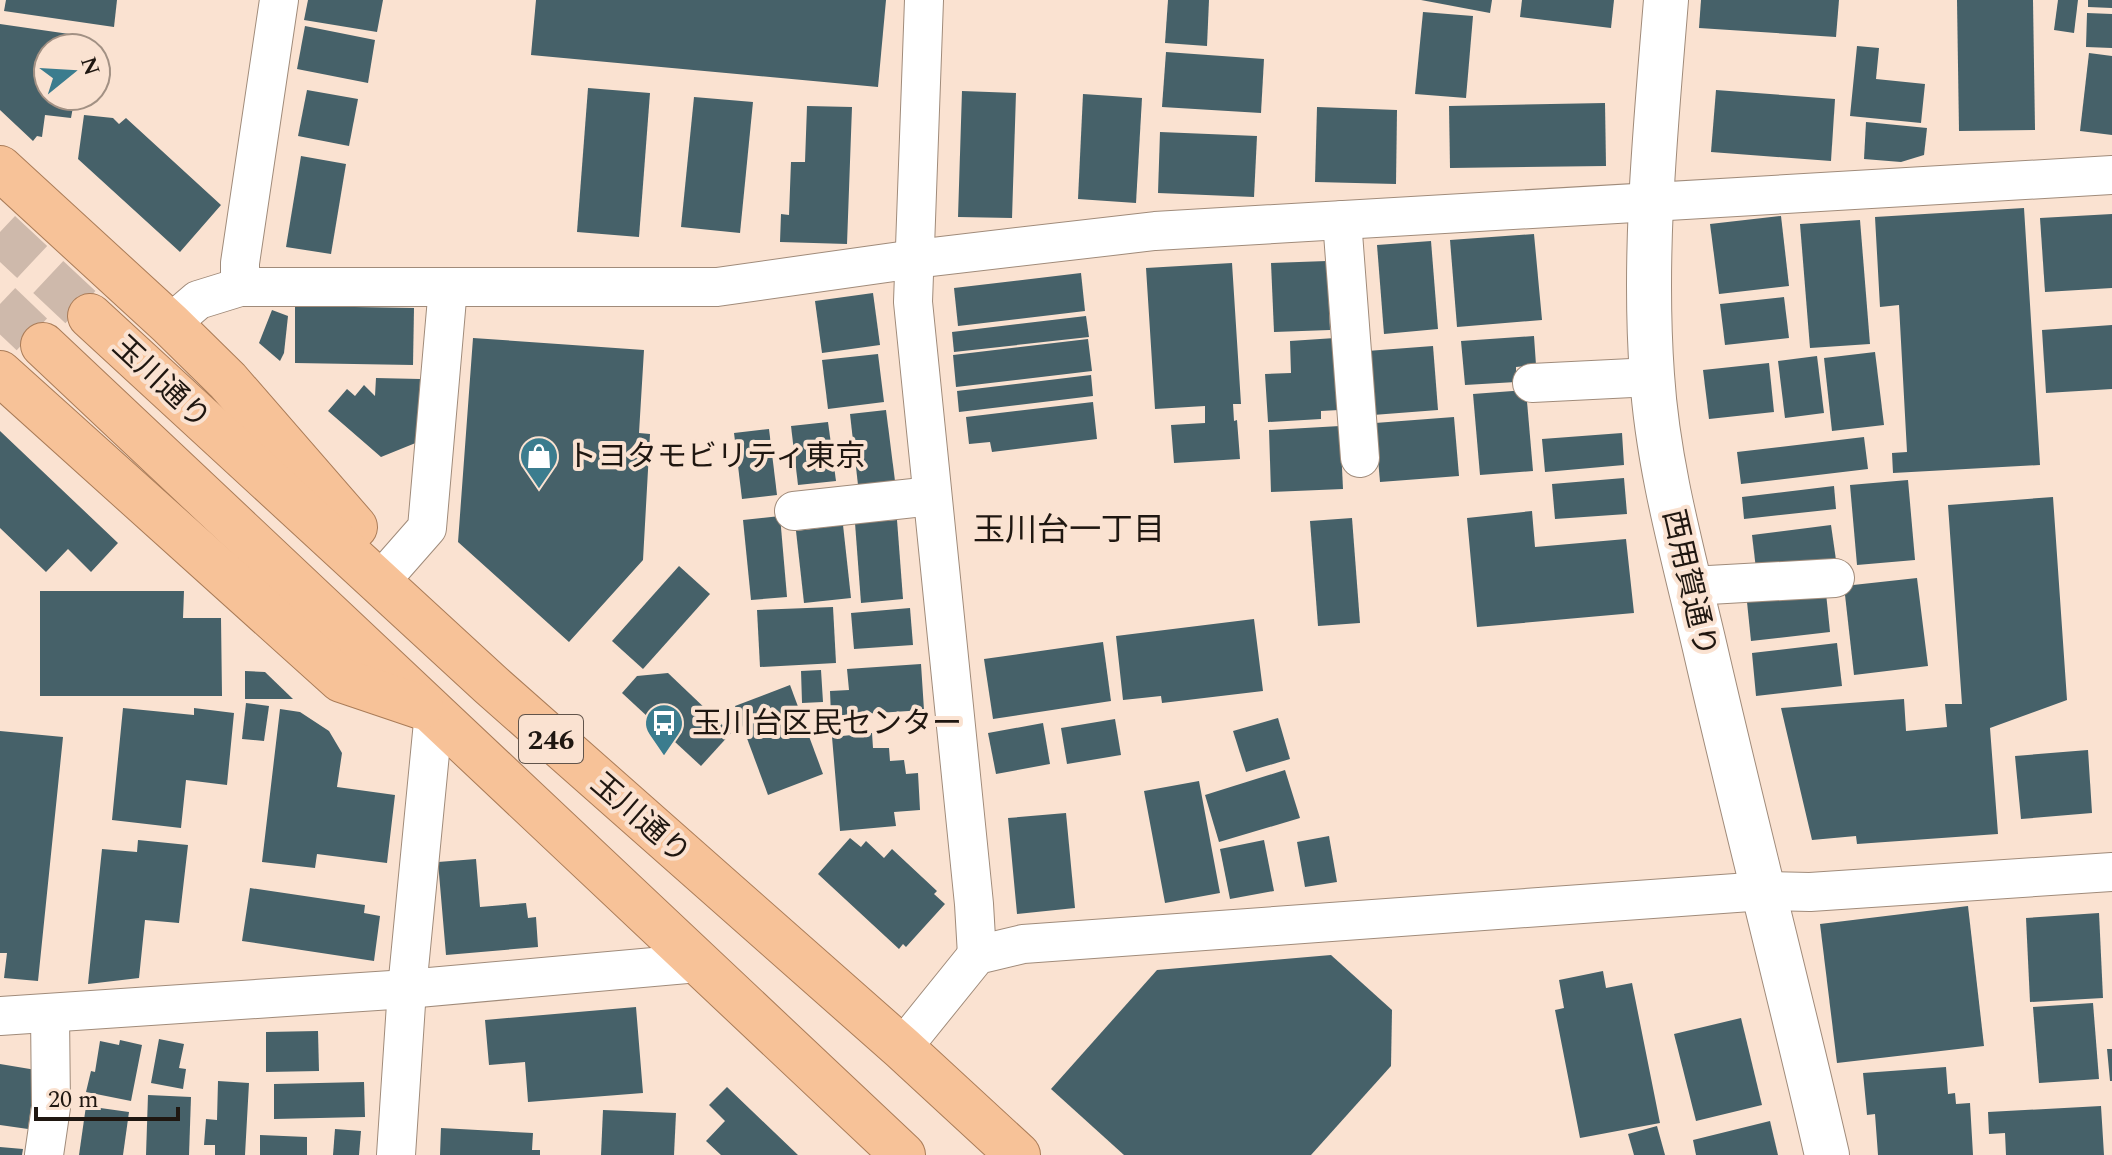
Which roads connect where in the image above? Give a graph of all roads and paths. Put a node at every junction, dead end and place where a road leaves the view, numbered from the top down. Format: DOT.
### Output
graph roads {
  1 [pos="279,0"];
  2 [pos="924,0"];
  3 [pos="1666,0"];
  4 [pos="0,168"];
  5 [pos="2112,175"];
  6 [pos="1650,201"];
  7 [pos="1342,220"];
  8 [pos="915,259"];
  9 [pos="240,287"];
  10 [pos="448,287"];
  11 [pos="90,316"];
  12 [pos="170,324"];
  13 [pos="43,345"];
  14 [pos="0,373"];
  15 [pos="1652,377"];
  16 [pos="1532,383"];
  17 [pos="1360,458"];
  18 [pos="932,496"];
  19 [pos="794,511"];
  20 [pos="391,569"];
  21 [pos="1835,578"];
  22 [pos="1691,586"];
  23 [pos="491,685"];
  24 [pos="434,712"];
  25 [pos="2112,872"];
  26 [pos="1764,891"];
  27 [pos="977,955"];
  28 [pos="698,963"];
  29 [pos="407,989"];
  30 [pos="50,1013"];
  31 [pos="0,1016"];
  32 [pos="902,1048"];
  33 [pos="44,1155"];
  34 [pos="396,1155"];
  35 [pos="903,1155"];
  36 [pos="1018,1155"];
  37 [pos="1827,1155"];
  1 -- 9 [label="street"];
  2 -- 8 [label="street"];
  3 -- 6 [label="street, 西用賀通り"];
  4 -- 12 [label="highway, 246"];
  5 -- 6 [label="street"];
  6 -- 7 [label="street"];
  6 -- 15 [label="street, 西用賀通り"];
  7 -- 8 [label="street"];
  7 -- 17 [label="street"];
  8 -- 10 [label="street"];
  8 -- 18 [label="street"];
  9 -- 10 [label="street"];
  9 -- 12 [label="street"];
  10 -- 20 [label="street"];
  11 -- 23 [label="highway, 玉川通り / 246"];
  12 -- 20 [label="highway, 246"];
  13 -- 24 [label="highway, 玉川通り / 246"];
  14 -- 24 [label="highway, 246"];
  15 -- 16 [label="street"];
  15 -- 22 [label="street, 西用賀通り"];
  18 -- 19 [label="street"];
  18 -- 27 [label="street"];
  20 -- 23 [label="highway, 246"];
  21 -- 22 [label="street"];
  22 -- 26 [label="street, 西用賀通り"];
  23 -- 32 [label="highway, 玉川通り / 246"];
  24 -- 28 [label="highway, 玉川通り / 246"];
  24 -- 29 [label="street"];
  25 -- 26 [label="street"];
  26 -- 27 [label="street"];
  26 -- 37 [label="street, 西用賀通り"];
  27 -- 32 [label="street"];
  28 -- 29 [label="street"];
  28 -- 35 [label="highway, 玉川通り / 246"];
  29 -- 30 [label="street"];
  29 -- 34 [label="street"];
  30 -- 31 [label="street"];
  30 -- 33 [label="street"];
  32 -- 36 [label="highway, 玉川通り / 246"];
}
